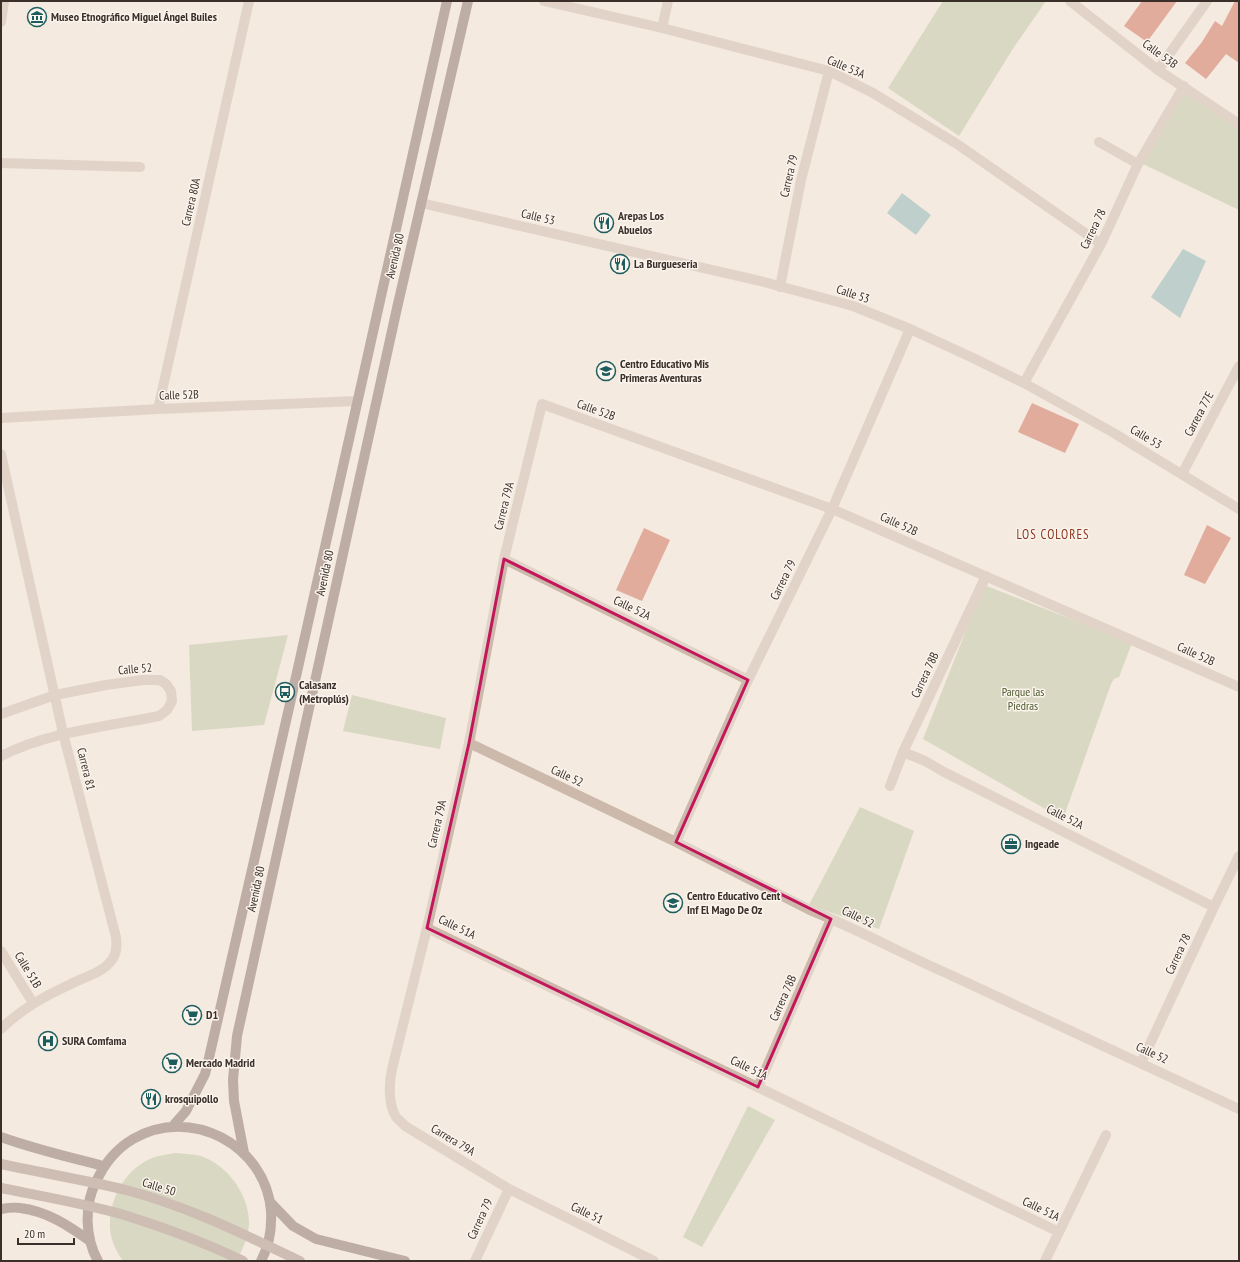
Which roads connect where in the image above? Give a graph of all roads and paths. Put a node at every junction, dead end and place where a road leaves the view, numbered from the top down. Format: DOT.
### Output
graph roads {
  1 [pos="4,1"];
  2 [pos="249,1"];
  3 [pos="447,1"];
  4 [pos="468,1"];
  5 [pos="544,1"];
  6 [pos="668,1"];
  7 [pos="1070,1"];
  8 [pos="1207,1"];
  9 [pos="1,22"];
  10 [pos="662,28"];
  11 [pos="1158,70"];
  12 [pos="829,72"];
  13 [pos="1184,86"];
  14 [pos="1239,124"];
  15 [pos="1098,142"];
  16 [pos="1,163"];
  17 [pos="1138,164"];
  18 [pos="140,167"];
  19 [pos="421,203"];
  20 [pos="1101,244"];
  21 [pos="780,287"];
  22 [pos="910,329"];
  23 [pos="1239,366"];
  24 [pos="1024,383"];
  25 [pos="358,401"];
  26 [pos="542,404"];
  27 [pos="158,409"];
  28 [pos="1,418"];
  29 [pos="1,454"];
  30 [pos="1182,474"];
  31 [pos="832,509"];
  32 [pos="1239,509"];
  33 [pos="504,559"];
  34 [pos="986,576"];
  35 [pos="748,680"];
  36 [pos="1239,686"];
  37 [pos="55,695"];
  38 [pos="1,714"];
  39 [pos="63,733"];
  40 [pos="468,744"];
  41 [pos="904,752"];
  42 [pos="1,756"];
  43 [pos="890,786"];
  44 [pos="676,842"];
  45 [pos="1239,856"];
  46 [pos="1214,907"];
  47 [pos="832,919"];
  48 [pos="427,928"];
  49 [pos="1,950"];
  50 [pos="33,1003"];
  51 [pos="1,1029"];
  52 [pos="1141,1063"];
  53 [pos="758,1087"];
  54 [pos="1239,1109"];
  55 [pos="172,1127"];
  56 [pos="1106,1135"];
  57 [pos="1,1137"];
  58 [pos="244,1153"];
  59 [pos="1,1164"];
  60 [pos="103,1166"];
  61 [pos="1,1188"];
  62 [pos="508,1189"];
  63 [pos="270,1202"];
  64 [pos="1,1208"];
  65 [pos="1059,1232"];
  66 [pos="90,1241"];
  67 [pos="98,1261"];
  68 [pos="243,1261"];
  69 [pos="261,1261"];
  70 [pos="300,1261"];
  71 [pos="405,1261"];
  72 [pos="475,1261"];
  73 [pos="654,1261"];
  74 [pos="1044,1261"];
  1 -- 9 [label="street"];
  2 -- 27 [label="street, Carrera 80A"];
  3 -- 25 [label="main road, Avenida 80"];
  4 -- 19 [label="main road, Avenida 80"];
  5 -- 10 [label="street, Calle 53A"];
  6 -- 10 [label="street"];
  7 -- 11 [label="street, Calle 53B"];
  8 -- 11 [label="street"];
  10 -- 12 [label="street, Calle 53A"];
  11 -- 13 [label="street, Calle 53B"];
  12 -- 20 [label="street, Calle 53A"];
  12 -- 21 [label="street, Carrera 79"];
  13 -- 14 [label="street, Calle 53B"];
  13 -- 17 [label="street, Carrera 78"];
  15 -- 17 [label="street"];
  16 -- 18 [label="street"];
  17 -- 20 [label="street, Carrera 78"];
  19 -- 21 [label="street, Calle 53"];
  19 -- 58 [label="main road, Avenida 80"];
  20 -- 24 [label="street, Carrera 78"];
  21 -- 22 [label="street, Calle 53"];
  22 -- 24 [label="street, Calle 53"];
  22 -- 31 [label="street, Carrera 79"];
  23 -- 30 [label="street, Carrera 77E"];
  24 -- 30 [label="street, Calle 53"];
  25 -- 27 [label="street, Calle 52B"];
  25 -- 55 [label="main road, Avenida 80"];
  26 -- 31 [label="street, Calle 52B"];
  26 -- 33 [label="street, Carrera 79A"];
  27 -- 28 [label="street, Calle 52B"];
  29 -- 37 [label="street, Carrera 81"];
  30 -- 32 [label="street, Calle 53"];
  31 -- 34 [label="street, Calle 52B"];
  31 -- 35 [label="street, Carrera 79"];
  33 -- 35 [label="street, Calle 52A"];
  33 -- 40 [label="street, Carrera 79A"];
  34 -- 36 [label="street, Calle 52B"];
  34 -- 41 [label="street, Carrera 78B"];
  35 -- 44 [label="street, Carrera 79"];
  37 -- 38 [label="street, Calle 52"];
  37 -- 39 [label="street, Carrera 81"];
  37 -- 39 [label="street, Calle 52"];
  39 -- 42 [label="street, Calle 52"];
  39 -- 50 [label="street, Carrera 81"];
  40 -- 44 [label="street, Calle 52"];
  40 -- 48 [label="street, Carrera 79A"];
  41 -- 43 [label="street, Carrera 78B"];
  41 -- 46 [label="street, Calle 52A"];
  44 -- 47 [label="street, Calle 52"];
  45 -- 46 [label="street, Carrera 78"];
  46 -- 52 [label="street, Carrera 78"];
  47 -- 52 [label="street, Calle 52"];
  47 -- 53 [label="street, Carrera 78B"];
  48 -- 53 [label="street, Calle 51A"];
  48 -- 62 [label="street, Carrera 79A"];
  49 -- 50 [label="street, Calle 51B"];
  50 -- 51 [label="street, Carrera 81"];
  52 -- 54 [label="street, Calle 52"];
  53 -- 65 [label="street, Calle 51A"];
  55 -- 58 [label="main road"];
  55 -- 60 [label="main road"];
  56 -- 65 [label="street"];
  57 -- 60 [label="main road"];
  58 -- 63 [label="main road"];
  59 -- 70 [label="main road, Calle 50, bridge"];
  60 -- 66 [label="main road"];
  61 -- 68 [label="main road, bridge"];
  62 -- 72 [label="street, Carrera 79"];
  62 -- 73 [label="street, Calle 51"];
  63 -- 69 [label="main road"];
  63 -- 71 [label="main road"];
  64 -- 66 [label="main road"];
  65 -- 74 [label="street"];
  66 -- 67 [label="main road"];
}
